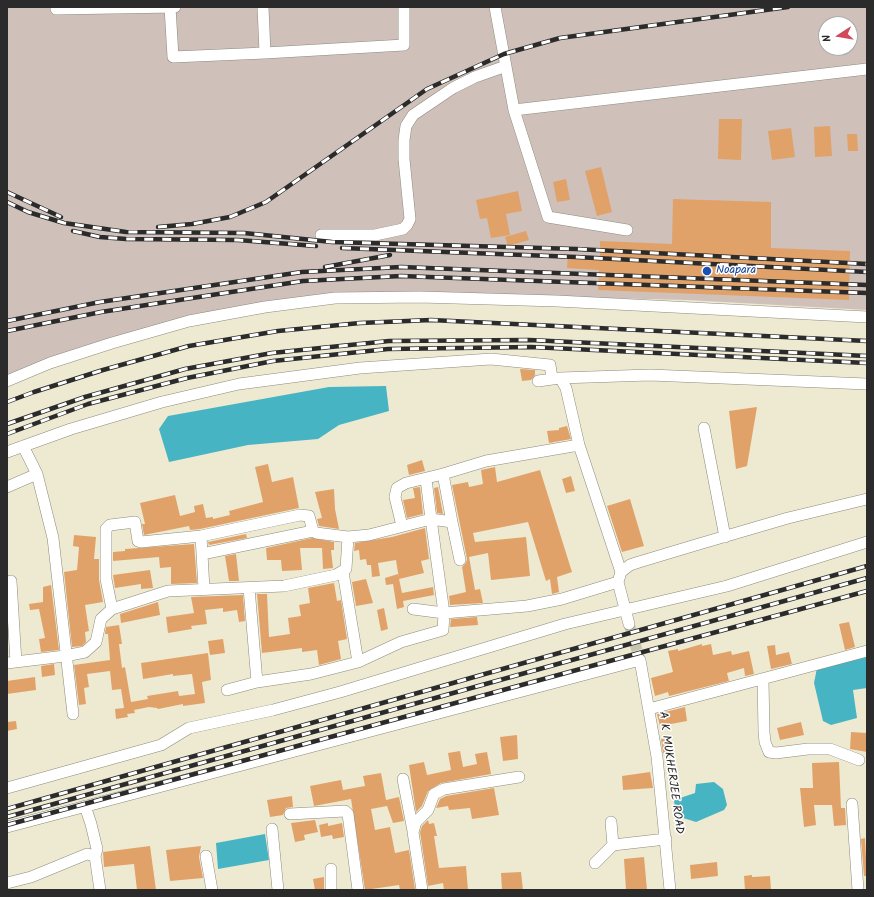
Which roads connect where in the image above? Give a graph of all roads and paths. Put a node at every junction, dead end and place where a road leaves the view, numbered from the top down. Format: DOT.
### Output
graph roads {
  1 [pos="170,7"];
  2 [pos="175,7"];
  3 [pos="263,7"];
  4 [pos="404,7"];
  5 [pos="495,7"];
  6 [pos="56,9"];
  7 [pos="265,54"];
  8 [pos="506,66"];
  9 [pos="867,69"];
  10 [pos="514,110"];
  11 [pos="627,230"];
  12 [pos="321,235"];
  13 [pos="867,317"];
  14 [pos="556,378"];
  15 [pos="7,381"];
  16 [pos="538,381"];
  17 [pos="867,384"];
  18 [pos="704,428"];
  19 [pos="579,445"];
  20 [pos="23,446"];
  21 [pos="7,452"];
  22 [pos="37,474"];
  23 [pos="443,474"];
  24 [pos="426,479"];
  25 [pos="7,487"];
  26 [pos="867,499"];
  27 [pos="431,519"];
  28 [pos="452,522"];
  29 [pos="402,526"];
  30 [pos="313,531"];
  31 [pos="201,536"];
  32 [pos="348,537"];
  33 [pos="725,537"];
  34 [pos="867,542"];
  35 [pos="202,554"];
  36 [pos="460,560"];
  37 [pos="343,572"];
  38 [pos="620,577"];
  39 [pos="11,581"];
  40 [pos="249,588"];
  41 [pos="204,589"];
  42 [pos="112,609"];
  43 [pos="413,609"];
  44 [pos="624,610"];
  45 [pos="444,613"];
  46 [pos="629,624"];
  47 [pos="867,651"];
  48 [pos="65,656"];
  49 [pos="358,662"];
  50 [pos="12,663"];
  51 [pos="763,680"];
  52 [pos="257,682"];
  53 [pos="227,690"];
  54 [pos="649,709"];
  55 [pos="73,714"];
  56 [pos="859,760"];
  57 [pos="518,777"];
  58 [pos="403,779"];
  59 [pos="7,788"];
  60 [pos="852,804"];
  61 [pos="85,806"];
  62 [pos="290,814"];
  63 [pos="611,822"];
  64 [pos="7,827"];
  65 [pos="272,829"];
  66 [pos="413,832"];
  67 [pos="666,839"];
  68 [pos="613,845"];
  69 [pos="95,856"];
  70 [pos="206,856"];
  71 [pos="595,863"];
  72 [pos="331,869"];
  73 [pos="7,883"];
  74 [pos="100,890"];
  75 [pos="212,890"];
  76 [pos="278,890"];
  77 [pos="332,890"];
  78 [pos="358,890"];
  79 [pos="422,890"];
  80 [pos="670,890"];
  81 [pos="858,890"];
  1 -- 2 [label="street"];
  1 -- 6 [label="street"];
  1 -- 7 [label="street"];
  3 -- 7 [label="street"];
  4 -- 7 [label="street"];
  5 -- 8 [label="street"];
  8 -- 10 [label="street"];
  8 -- 12 [label="street"];
  9 -- 10 [label="street"];
  10 -- 11 [label="street"];
  13 -- 15 [label="street"];
  14 -- 16 [label="street"];
  14 -- 17 [label="street"];
  14 -- 19 [label="street"];
  14 -- 20 [label="street"];
  18 -- 33 [label="street"];
  19 -- 23 [label="street"];
  19 -- 38 [label="street"];
  20 -- 21 [label="street"];
  20 -- 22 [label="street"];
  22 -- 25 [label="street"];
  22 -- 48 [label="street"];
  23 -- 24 [label="street"];
  23 -- 28 [label="street"];
  24 -- 27 [label="street"];
  24 -- 29 [label="street"];
  26 -- 33 [label="street"];
  27 -- 28 [label="street"];
  27 -- 29 [label="street"];
  27 -- 45 [label="street"];
  28 -- 36 [label="street"];
  29 -- 32 [label="street"];
  30 -- 31 [label="street"];
  30 -- 32 [label="street"];
  30 -- 35 [label="street"];
  31 -- 35 [label="street"];
  31 -- 42 [label="street"];
  32 -- 37 [label="street"];
  33 -- 38 [label="street"];
  34 -- 44 [label="street"];
  35 -- 41 [label="street"];
  37 -- 40 [label="street"];
  37 -- 49 [label="street"];
  38 -- 44 [label="street"];
  38 -- 45 [label="street"];
  39 -- 50 [label="street"];
  40 -- 41 [label="street"];
  40 -- 52 [label="street"];
  41 -- 42 [label="street"];
  42 -- 48 [label="street"];
  43 -- 45 [label="street"];
  44 -- 46 [label="street"];
  44 -- 59 [label="street"];
  45 -- 49 [label="street"];
  47 -- 51 [label="street"];
  48 -- 50 [label="street"];
  48 -- 55 [label="street"];
  49 -- 52 [label="street"];
  51 -- 54 [label="street"];
  51 -- 56 [label="street"];
  52 -- 53 [label="street"];
  54 -- 61 [label="street, A K MUKHERJEE ROAD"];
  54 -- 67 [label="street, A K MUKHERJEE ROAD"];
  57 -- 66 [label="street"];
  58 -- 66 [label="street"];
  60 -- 81 [label="street"];
  61 -- 64 [label="street"];
  61 -- 69 [label="street"];
  62 -- 78 [label="street"];
  63 -- 68 [label="street"];
  65 -- 76 [label="street"];
  66 -- 79 [label="street"];
  67 -- 68 [label="street"];
  67 -- 80 [label="street, A K MUKHERJEE ROAD"];
  68 -- 71 [label="street"];
  69 -- 73 [label="street"];
  69 -- 74 [label="street"];
  70 -- 75 [label="street"];
  72 -- 77 [label="street"];
}
